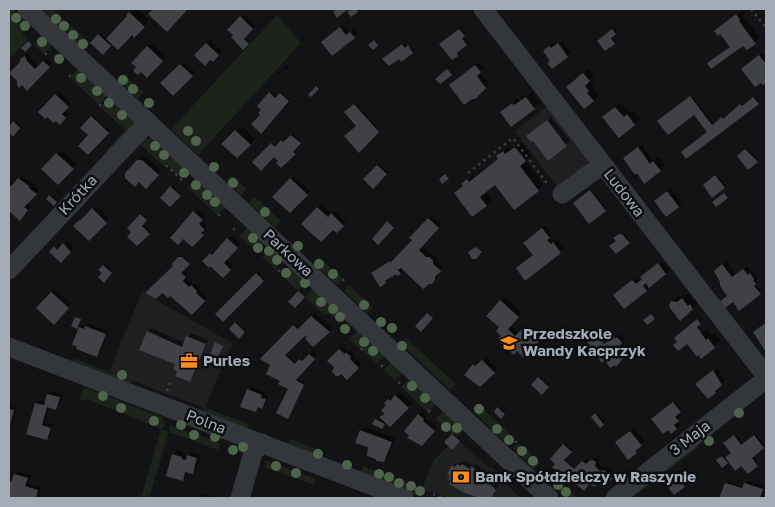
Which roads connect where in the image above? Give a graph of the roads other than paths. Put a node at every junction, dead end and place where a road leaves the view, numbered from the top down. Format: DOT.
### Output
graph roads {
  1 [pos="27,9"];
  2 [pos="483,9"];
  3 [pos="148,122"];
  4 [pos="602,165"];
  5 [pos="558,193"];
  6 [pos="9,270"];
  7 [pos="9,347"];
  8 [pos="766,378"];
  9 [pos="262,443"];
  10 [pos="240,498"];
  11 [pos="250,498"];
  12 [pos="404,498"];
  13 [pos="549,498"];
  14 [pos="615,498"];
  1 -- 3 [label="street, Parkowa"];
  2 -- 4 [label="street, Ludowa"];
  3 -- 6 [label="street, Krótka"];
  3 -- 13 [label="street, Parkowa"];
  4 -- 5 [label="street"];
  4 -- 8 [label="street, Ludowa"];
  7 -- 9 [label="street, Polna"];
  8 -- 14 [label="street, 3 Maja"];
  9 -- 10 [label="street"];
  9 -- 11 [label="street"];
  9 -- 12 [label="street, Polna"];
}
